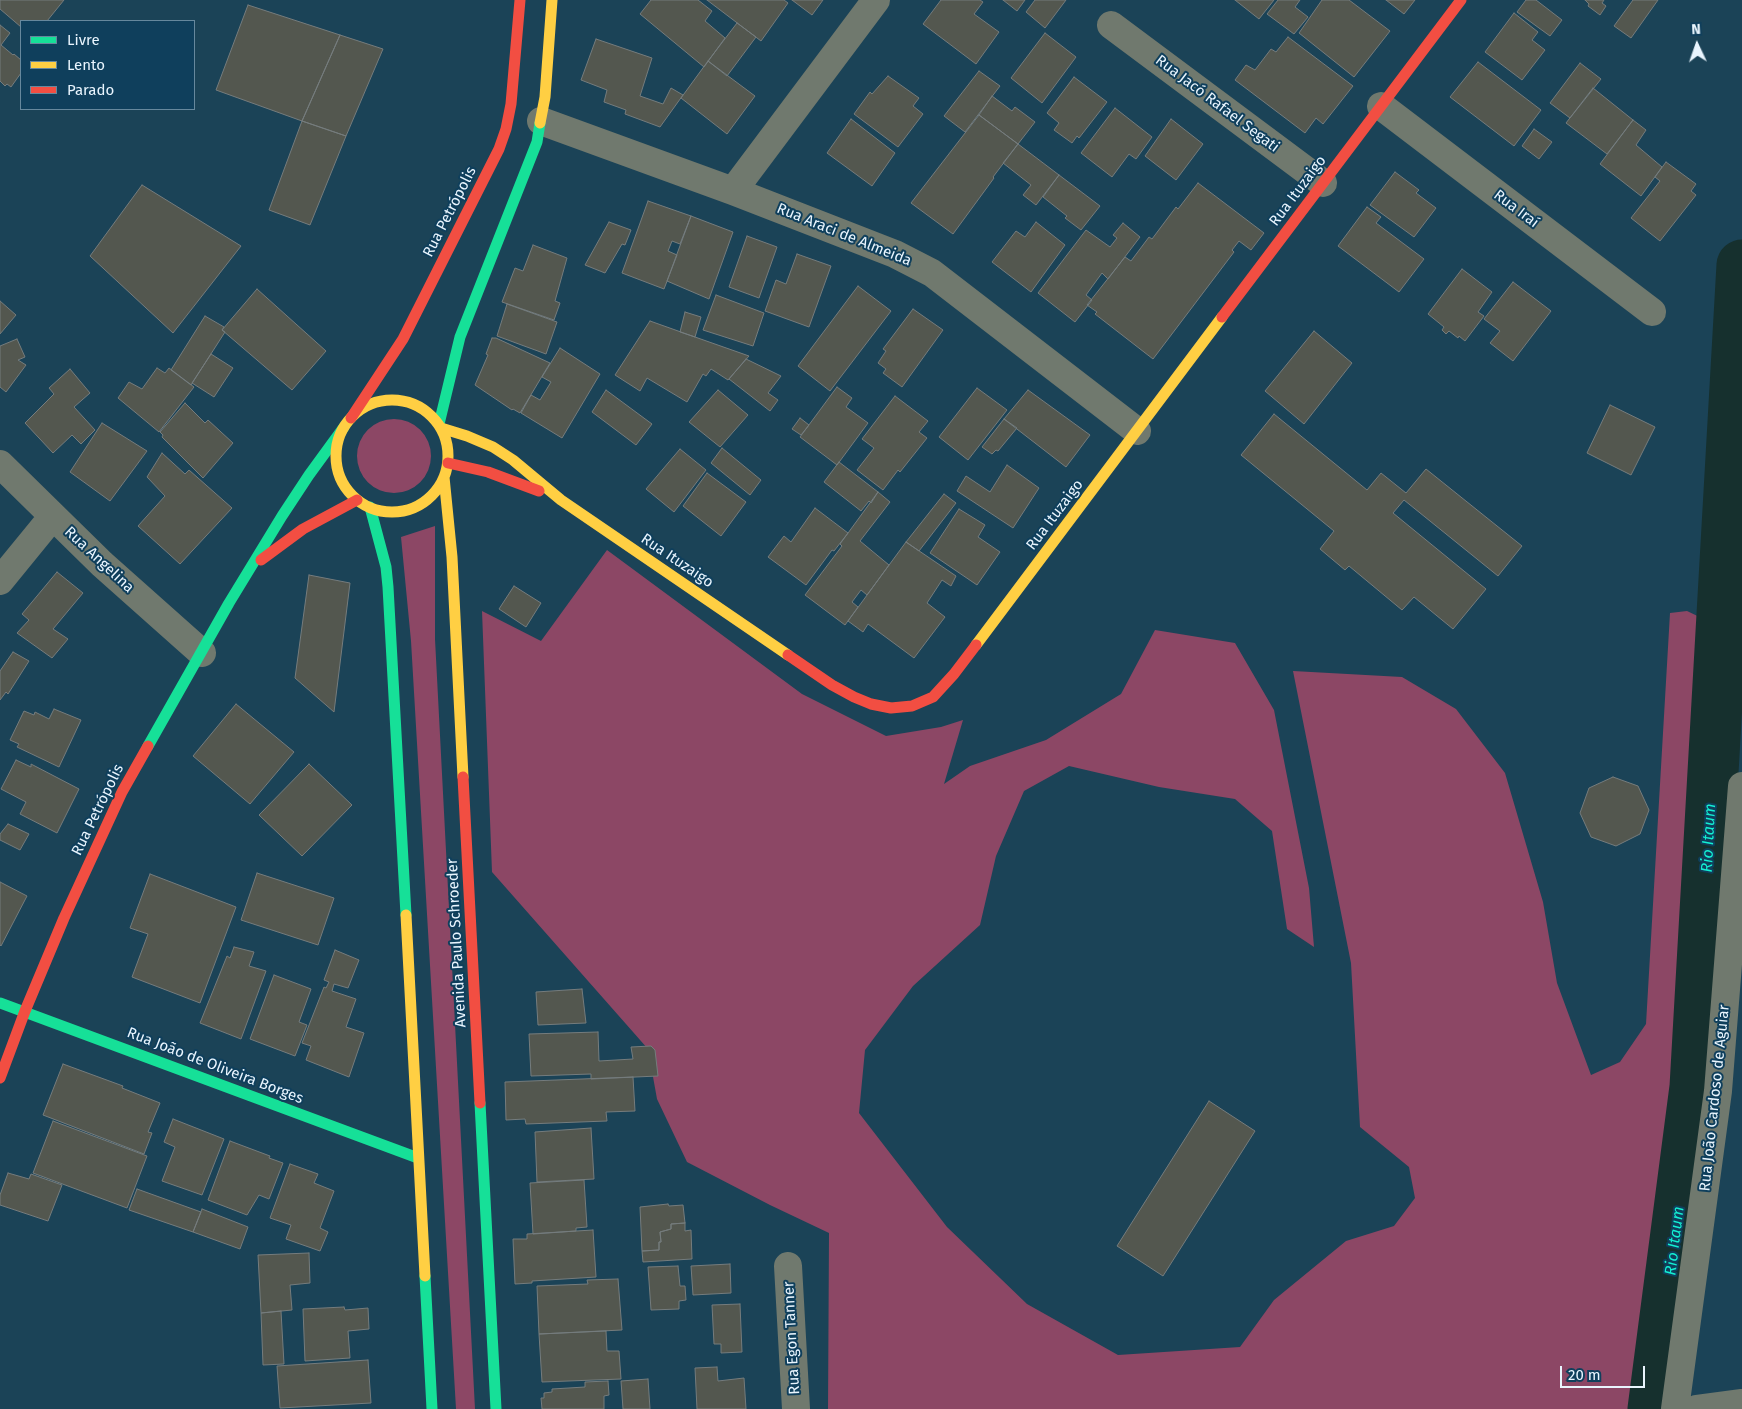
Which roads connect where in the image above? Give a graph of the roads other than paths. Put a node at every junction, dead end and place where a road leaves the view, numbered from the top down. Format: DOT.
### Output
graph roads {
  1 [pos="520,0"];
  2 [pos="552,0"];
  3 [pos="876,0"];
  4 [pos="1461,0"];
  5 [pos="1111,25"];
  6 [pos="1381,106"];
  7 [pos="542,120"];
  8 [pos="1323,183"];
  9 [pos="733,191"];
  10 [pos="1652,312"];
  11 [pos="347,423"];
  12 [pos="440,426"];
  13 [pos="1137,431"];
  14 [pos="448,463"];
  15 [pos="0,464"];
  16 [pos="444,477"];
  17 [pos="357,500"];
  18 [pos="561,500"];
  19 [pos="370,507"];
  20 [pos="53,516"];
  21 [pos="250,569"];
  22 [pos="0,581"];
  23 [pos="202,653"];
  24 [pos="1742,786"];
  25 [pos="0,1003"];
  26 [pos="25,1011"];
  27 [pos="0,1078"];
  28 [pos="1730,1089"];
  29 [pos="418,1158"];
  30 [pos="788,1266"];
  31 [pos="1742,1402"];
  32 [pos="432,1409"];
  33 [pos="496,1409"];
  34 [pos="796,1409"];
  35 [pos="1675,1409"];
  36 [pos="1697,1409"];
  1 -- 11 [label="main road, Rua Petrópolis"];
  2 -- 7 [label="main road"];
  3 -- 9 [label="street"];
  4 -- 6 [label="main road, Rua Ituzaigo"];
  5 -- 8 [label="street, Rua Jacó Rafael Segati"];
  6 -- 8 [label="main road, Rua Ituzaigo"];
  6 -- 10 [label="street, Rua Iraí"];
  7 -- 9 [label="street, Rua Araci de Almeida"];
  7 -- 12 [label="main road"];
  8 -- 13 [label="main road, Rua Ituzaigo"];
  9 -- 13 [label="street, Rua Araci de Almeida"];
  11 -- 12 [label="main road"];
  11 -- 17 [label="main road"];
  11 -- 21 [label="main road, Rua Petrópolis"];
  12 -- 14 [label="main road"];
  12 -- 18 [label="main road, Rua Ituzaigo"];
  13 -- 18 [label="main road, Rua Ituzaigo"];
  14 -- 16 [label="main road"];
  14 -- 18 [label="main road, Rua Ituzaigo"];
  15 -- 20 [label="street, Rua Angelina"];
  16 -- 19 [label="main road"];
  16 -- 33 [label="main road, Avenida Paulo Schroeder"];
  17 -- 19 [label="main road"];
  17 -- 21 [label="main road, Rua Petrópolis"];
  19 -- 29 [label="main road"];
  20 -- 22 [label="street"];
  20 -- 23 [label="street, Rua Angelina"];
  21 -- 23 [label="main road, Rua Petrópolis"];
  23 -- 26 [label="main road, Rua Petrópolis"];
  24 -- 28 [label="street, Rua João Cardoso de Aguiar"];
  25 -- 26 [label="main road, Rua João de Oliveira Borges"];
  26 -- 27 [label="main road, Rua Petrópolis"];
  26 -- 29 [label="main road, Rua João de Oliveira Borges"];
  28 -- 35 [label="street, Rua João Cardoso de Aguiar"];
  29 -- 32 [label="main road"];
  30 -- 34 [label="street, Rua Egon Tanner"];
  31 -- 36 [label="street"];
}
